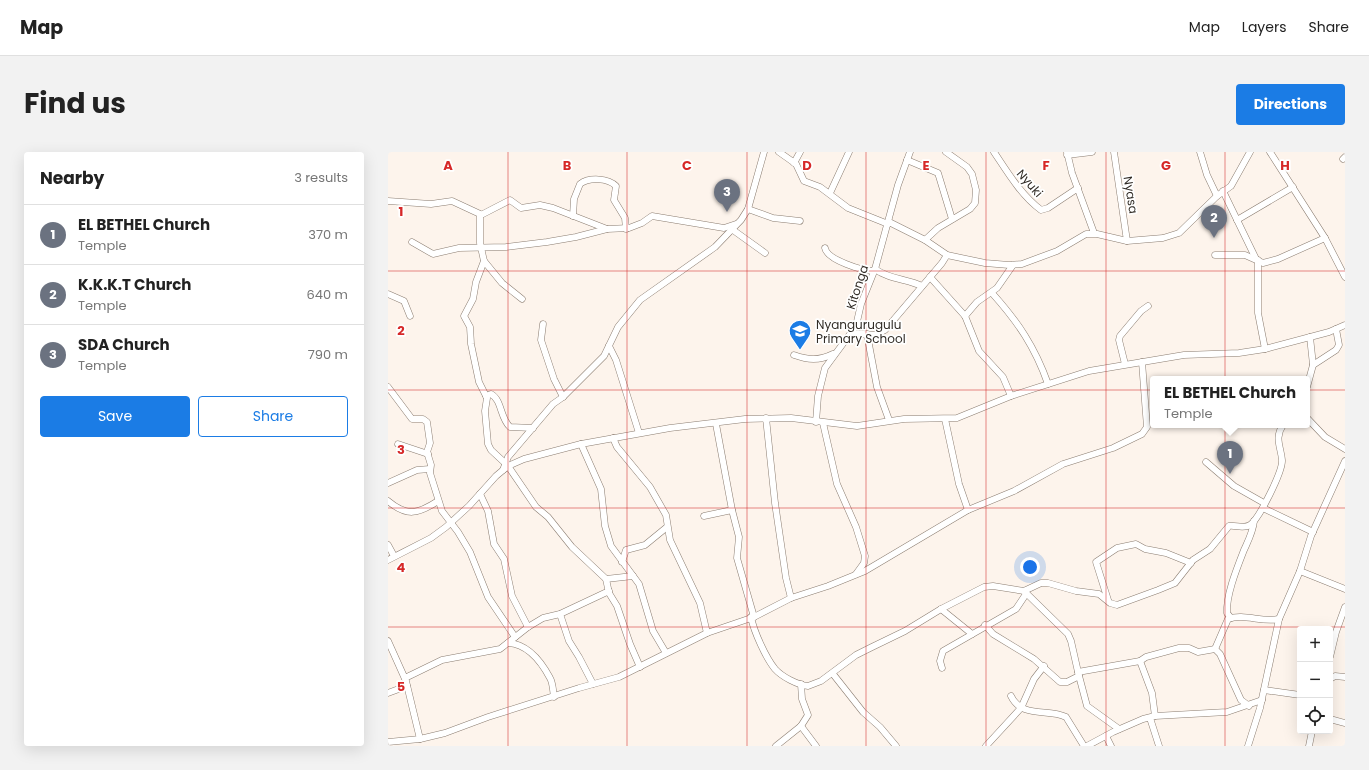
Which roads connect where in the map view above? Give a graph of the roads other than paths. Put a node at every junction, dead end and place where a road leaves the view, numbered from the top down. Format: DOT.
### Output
graph roads {
  1 [pos="764,152"];
  2 [pos="779,152"];
  3 [pos="800,152"];
  4 [pos="849,152"];
  5 [pos="910,152"];
  6 [pos="946,152"];
  7 [pos="994,152"];
  8 [pos="1092,152"];
  9 [pos="1114,152"];
  10 [pos="1200,152"];
  11 [pos="1250,152"];
  12 [pos="1270,152"];
  13 [pos="1067,153"];
  14 [pos="907,160"];
  15 [pos="794,163"];
  16 [pos="1293,187"];
  17 [pos="1078,188"];
  18 [pos="1223,191"];
  19 [pos="830,193"];
  20 [pos="1217,196"];
  21 [pos="388,201"];
  22 [pos="748,209"];
  23 [pos="480,215"];
  24 [pos="573,216"];
  25 [pos="952,219"];
  26 [pos="1237,220"];
  27 [pos="800,221"];
  28 [pos="739,222"];
  29 [pos="888,223"];
  30 [pos="626,228"];
  31 [pos="607,229"];
  32 [pos="733,230"];
  33 [pos="1094,233"];
  34 [pos="1325,238"];
  35 [pos="925,240"];
  36 [pos="1127,241"];
  37 [pos="412,242"];
  38 [pos="481,246"];
  39 [pos="825,248"];
  40 [pos="765,253"];
  41 [pos="947,255"];
  42 [pos="1215,255"];
  43 [pos="1257,260"];
  44 [pos="484,261"];
  45 [pos="1013,265"];
  46 [pos="874,270"];
  47 [pos="930,277"];
  48 [pos="1345,277"];
  49 [pos="922,286"];
  50 [pos="992,293"];
  51 [pos="388,294"];
  52 [pos="522,298"];
  53 [pos="1148,306"];
  54 [pos="410,316"];
  55 [pos="964,316"];
  56 [pos="543,324"];
  57 [pos="1345,325"];
  58 [pos="1336,329"];
  59 [pos="851,333"];
  60 [pos="866,334"];
  61 [pos="1310,337"];
  62 [pos="609,346"];
  63 [pos="1266,349"];
  64 [pos="836,352"];
  65 [pos="794,355"];
  66 [pos="1142,362"];
  67 [pos="1125,364"];
  68 [pos="1313,365"];
  69 [pos="1310,376"];
  70 [pos="1048,384"];
  71 [pos="388,387"];
  72 [pos="486,396"];
  73 [pos="1011,396"];
  74 [pos="563,397"];
  75 [pos="766,418"];
  76 [pos="945,419"];
  77 [pos="889,420"];
  78 [pos="1310,421"];
  79 [pos="816,422"];
  80 [pos="823,423"];
  81 [pos="716,424"];
  82 [pos="533,428"];
  83 [pos="1282,428"];
  84 [pos="639,432"];
  85 [pos="613,438"];
  86 [pos="398,444"];
  87 [pos="581,444"];
  88 [pos="1345,449"];
  89 [pos="428,454"];
  90 [pos="1345,461"];
  91 [pos="1206,462"];
  92 [pos="505,466"];
  93 [pos="430,469"];
  94 [pos="388,483"];
  95 [pos="480,494"];
  96 [pos="388,501"];
  97 [pos="438,501"];
  98 [pos="1263,506"];
  99 [pos="732,510"];
  100 [pos="968,510"];
  101 [pos="704,516"];
  102 [pos="1254,520"];
  103 [pos="450,523"];
  104 [pos="667,526"];
  105 [pos="1313,532"];
  106 [pos="388,544"];
  107 [pos="394,556"];
  108 [pos="388,560"];
  109 [pos="622,562"];
  110 [pos="1191,563"];
  111 [pos="1300,571"];
  112 [pos="856,574"];
  113 [pos="633,576"];
  114 [pos="606,579"];
  115 [pos="1345,589"];
  116 [pos="609,591"];
  117 [pos="1025,592"];
  118 [pos="791,598"];
  119 [pos="1108,601"];
  120 [pos="1345,607"];
  121 [pos="941,609"];
  122 [pos="560,614"];
  123 [pos="753,617"];
  124 [pos="1231,618"];
  125 [pos="1278,619"];
  126 [pos="985,625"];
  127 [pos="528,627"];
  128 [pos="707,634"];
  129 [pos="972,634"];
  130 [pos="514,637"];
  131 [pos="388,641"];
  132 [pos="508,643"];
  133 [pos="1333,644"];
  134 [pos="1215,649"];
  135 [pos="666,653"];
  136 [pos="1140,661"];
  137 [pos="1044,666"];
  138 [pos="640,667"];
  139 [pos="942,668"];
  140 [pos="833,674"];
  141 [pos="1078,674"];
  142 [pos="1345,677"];
  143 [pos="404,678"];
  144 [pos="1333,678"];
  145 [pos="593,684"];
  146 [pos="801,684"];
  147 [pos="406,686"];
  148 [pos="1264,690"];
  149 [pos="388,693"];
  150 [pos="1297,695"];
  151 [pos="554,696"];
  152 [pos="1011,696"];
  153 [pos="1262,700"];
  154 [pos="1249,706"];
  155 [pos="1021,708"];
  156 [pos="1153,717"];
  157 [pos="1333,720"];
  158 [pos="1345,723"];
  159 [pos="801,726"];
  160 [pos="1119,729"];
  161 [pos="1311,734"];
  162 [pos="1106,736"];
  163 [pos="420,739"];
  164 [pos="388,742"];
  165 [pos="397,744"];
  166 [pos="776,746"];
  167 [pos="816,746"];
  168 [pos="896,746"];
  169 [pos="986,746"];
  170 [pos="1084,746"];
  171 [pos="1087,746"];
  172 [pos="1111,746"];
  173 [pos="1159,746"];
  174 [pos="1248,746"];
  175 [pos="1309,746"];
  1 -- 22 [label="street"];
  2 -- 15 [label="street"];
  3 -- 15 [label="street"];
  4 -- 19 [label="street"];
  5 -- 14 [label="street, Kitonga"];
  6 -- 25 [label="street"];
  7 -- 17 [label="street, Nyuki"];
  8 -- 13 [label="street"];
  9 -- 36 [label="street, Nyasa"];
  10 -- 20 [label="street"];
  11 -- 18 [label="street"];
  12 -- 16 [label="street"];
  13 -- 17 [label="street"];
  14 -- 25 [label="street"];
  14 -- 29 [label="street, Kitonga"];
  15 -- 19 [label="street"];
  16 -- 26 [label="street"];
  16 -- 34 [label="street"];
  17 -- 33 [label="street"];
  18 -- 20 [label="street"];
  18 -- 26 [label="street"];
  19 -- 29 [label="street"];
  20 -- 36 [label="street"];
  21 -- 23 [label="street"];
  22 -- 27 [label="street"];
  22 -- 28 [label="street"];
  23 -- 24 [label="street"];
  23 -- 38 [label="street"];
  24 -- 30 [label="street"];
  24 -- 31 [label="street"];
  25 -- 35 [label="street"];
  26 -- 43 [label="street"];
  28 -- 30 [label="street"];
  28 -- 32 [label="street"];
  29 -- 35 [label="street"];
  29 -- 46 [label="street, Kitonga"];
  30 -- 31 [label="street"];
  31 -- 38 [label="street"];
  32 -- 40 [label="street"];
  32 -- 62 [label="street"];
  33 -- 36 [label="street"];
  33 -- 45 [label="street"];
  34 -- 43 [label="street"];
  34 -- 48 [label="street"];
  35 -- 41 [label="street"];
  37 -- 38 [label="street"];
  38 -- 44 [label="street"];
  39 -- 46 [label="street"];
  41 -- 45 [label="street"];
  41 -- 47 [label="street"];
  42 -- 43 [label="street"];
  43 -- 63 [label="street"];
  44 -- 52 [label="street"];
  44 -- 72 [label="street"];
  45 -- 50 [label="street"];
  46 -- 49 [label="street"];
  46 -- 59 [label="street, Kitonga"];
  47 -- 49 [label="street"];
  47 -- 55 [label="street"];
  49 -- 60 [label="street"];
  50 -- 55 [label="street"];
  50 -- 70 [label="street"];
  51 -- 54 [label="street"];
  53 -- 67 [label="street"];
  55 -- 73 [label="street"];
  56 -- 74 [label="street"];
  57 -- 58 [label="street"];
  58 -- 61 [label="street"];
  58 -- 68 [label="street"];
  59 -- 60 [label="street"];
  59 -- 64 [label="street, Kitonga"];
  60 -- 77 [label="street"];
  61 -- 63 [label="street"];
  61 -- 68 [label="street"];
  62 -- 74 [label="street"];
  62 -- 84 [label="street"];
  63 -- 66 [label="street"];
  64 -- 65 [label="street"];
  64 -- 79 [label="street, Kitonga"];
  66 -- 67 [label="street"];
  66 -- 100 [label="street"];
  67 -- 70 [label="street"];
  68 -- 69 [label="street"];
  70 -- 73 [label="street"];
  71 -- 89 [label="street"];
  72 -- 82 [label="street"];
  72 -- 92 [label="street"];
  73 -- 76 [label="street"];
  74 -- 82 [label="street"];
  75 -- 79 [label="street"];
  75 -- 81 [label="street"];
  75 -- 118 [label="street"];
  76 -- 77 [label="street"];
  76 -- 100 [label="street"];
  77 -- 80 [label="street"];
  78 -- 88 [label="street"];
  79 -- 80 [label="street"];
  80 -- 112 [label="street"];
  81 -- 84 [label="street"];
  81 -- 99 [label="street"];
  82 -- 92 [label="street"];
  83 -- 98 [label="street"];
  84 -- 85 [label="street"];
  85 -- 87 [label="street"];
  85 -- 104 [label="street"];
  86 -- 89 [label="street"];
  87 -- 92 [label="street"];
  87 -- 109 [label="street"];
  89 -- 93 [label="street"];
  90 -- 105 [label="street"];
  91 -- 98 [label="street"];
  92 -- 95 [label="street"];
  92 -- 114 [label="street"];
  93 -- 94 [label="street"];
  93 -- 97 [label="street"];
  95 -- 103 [label="street"];
  95 -- 127 [label="street"];
  96 -- 97 [label="street"];
  97 -- 103 [label="street"];
  98 -- 102 [label="street"];
  98 -- 105 [label="street"];
  99 -- 101 [label="street"];
  99 -- 123 [label="street"];
  100 -- 112 [label="street"];
  102 -- 110 [label="street"];
  102 -- 124 [label="street"];
  103 -- 107 [label="street"];
  103 -- 130 [label="street"];
  104 -- 109 [label="street"];
  104 -- 128 [label="street"];
  105 -- 111 [label="street"];
  106 -- 107 [label="street"];
  107 -- 108 [label="street"];
  109 -- 113 [label="street"];
  110 -- 119 [label="street"];
  110 -- 119 [label="street"];
  111 -- 115 [label="street"];
  111 -- 125 [label="street"];
  112 -- 118 [label="street"];
  113 -- 114 [label="street"];
  113 -- 135 [label="street"];
  114 -- 116 [label="street"];
  116 -- 122 [label="street"];
  116 -- 138 [label="street"];
  117 -- 119 [label="street"];
  117 -- 121 [label="street"];
  117 -- 126 [label="street"];
  117 -- 141 [label="street"];
  118 -- 123 [label="street"];
  120 -- 133 [label="street"];
  121 -- 129 [label="street"];
  121 -- 140 [label="street"];
  122 -- 127 [label="street"];
  122 -- 145 [label="street"];
  123 -- 128 [label="street"];
  123 -- 146 [label="street"];
  124 -- 125 [label="street"];
  124 -- 134 [label="street"];
  125 -- 148 [label="street"];
  126 -- 129 [label="street"];
  126 -- 137 [label="street"];
  127 -- 130 [label="street"];
  128 -- 135 [label="street"];
  129 -- 139 [label="street"];
  130 -- 132 [label="street"];
  131 -- 143 [label="street"];
  132 -- 143 [label="street"];
  132 -- 151 [label="street"];
  134 -- 136 [label="street"];
  134 -- 154 [label="street"];
  135 -- 138 [label="street"];
  136 -- 141 [label="street"];
  136 -- 156 [label="street"];
  137 -- 141 [label="street"];
  137 -- 155 [label="street"];
  138 -- 145 [label="street"];
  140 -- 146 [label="street"];
  140 -- 168 [label="street"];
  141 -- 160 [label="street"];
  142 -- 144 [label="street"];
  143 -- 147 [label="street"];
  145 -- 151 [label="street"];
  146 -- 159 [label="street"];
  147 -- 149 [label="street"];
  147 -- 163 [label="street"];
  148 -- 150 [label="street"];
  148 -- 153 [label="street"];
  151 -- 163 [label="street"];
  152 -- 155 [label="street"];
  153 -- 154 [label="street"];
  153 -- 174 [label="street"];
  154 -- 156 [label="street"];
  155 -- 169 [label="street"];
  155 -- 170 [label="street"];
  156 -- 160 [label="street"];
  156 -- 173 [label="street"];
  157 -- 158 [label="street"];
  159 -- 166 [label="street"];
  159 -- 167 [label="street"];
  160 -- 162 [label="street"];
  161 -- 175 [label="street"];
  162 -- 171 [label="street"];
  162 -- 172 [label="street"];
  163 -- 165 [label="street"];
  164 -- 165 [label="street"];
}
